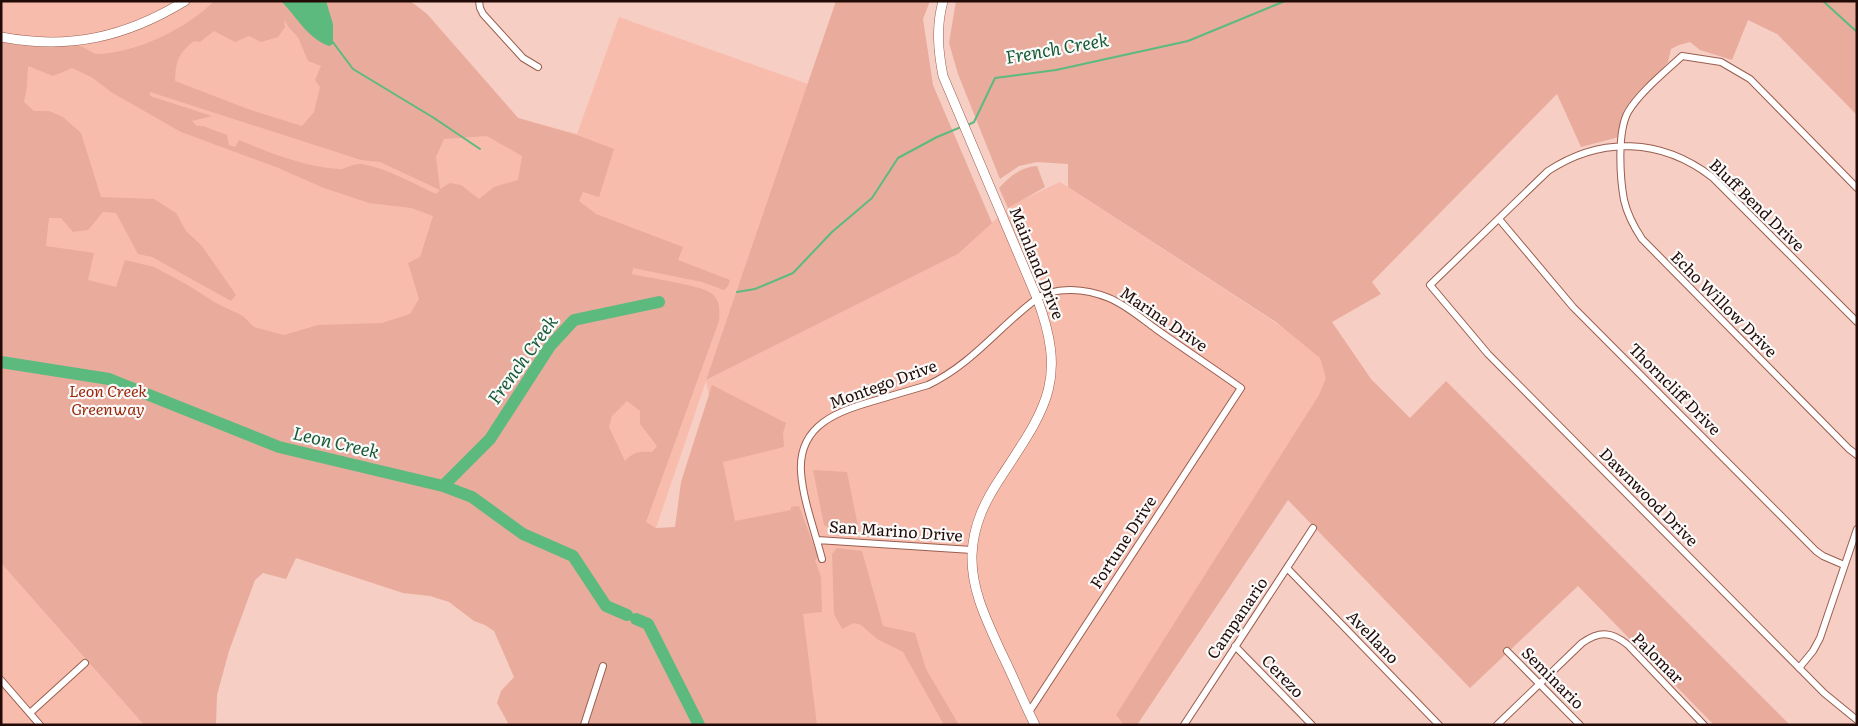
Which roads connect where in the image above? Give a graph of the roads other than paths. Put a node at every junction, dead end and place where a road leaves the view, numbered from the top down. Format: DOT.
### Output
graph roads {
  1 [pos="185,1"];
  2 [pos="479,1"];
  3 [pos="943,1"];
  4 [pos="1,37"];
  5 [pos="538,67"];
  6 [pos="1621,146"];
  7 [pos="1857,188"];
  8 [pos="1499,219"];
  9 [pos="1430,285"];
  10 [pos="1037,298"];
  11 [pos="1857,322"];
  12 [pos="1241,388"];
  13 [pos="1857,454"];
  14 [pos="1313,528"];
  15 [pos="1857,528"];
  16 [pos="817,540"];
  17 [pos="972,550"];
  18 [pos="822,558"];
  19 [pos="1844,565"];
  20 [pos="1287,568"];
  21 [pos="1235,646"];
  22 [pos="1506,651"];
  23 [pos="85,663"];
  24 [pos="603,666"];
  25 [pos="1799,668"];
  26 [pos="1,680"];
  27 [pos="1540,684"];
  28 [pos="1029,712"];
  29 [pos="30,713"];
  30 [pos="1857,720"];
  31 [pos="40,725"];
  32 [pos="584,725"];
  33 [pos="1035,725"];
  34 [pos="1184,725"];
  35 [pos="1312,725"];
  36 [pos="1439,725"];
  37 [pos="1497,725"];
  38 [pos="1580,725"];
  39 [pos="1704,725"];
  1 -- 4 [label="main road"];
  2 -- 5 [label="street"];
  3 -- 10 [label="main road, Mainland Drive"];
  6 -- 7 [label="street, Echo Willow Drive"];
  6 -- 8 [label="street, Bluff Bend Drive"];
  6 -- 11 [label="street, Bluff Bend Drive"];
  6 -- 13 [label="street, Echo Willow Drive"];
  8 -- 9 [label="street, Bluff Bend Drive"];
  8 -- 19 [label="street, Thorncliff Drive"];
  9 -- 25 [label="street, Dawnwood Drive"];
  10 -- 12 [label="street, Marina Drive"];
  10 -- 16 [label="street, Montego Drive"];
  10 -- 17 [label="main road, Mainland Drive"];
  12 -- 28 [label="street, Fortune Drive"];
  14 -- 20 [label="street, Campanario"];
  15 -- 19 [label="street"];
  16 -- 17 [label="street, San Marino Drive"];
  16 -- 18 [label="street"];
  17 -- 28 [label="main road, Mainland Drive"];
  19 -- 25 [label="street"];
  20 -- 21 [label="street, Campanario"];
  20 -- 36 [label="street, Avellano"];
  21 -- 34 [label="street, Campanario"];
  21 -- 35 [label="street, Cerezo"];
  22 -- 27 [label="street, Seminario"];
  23 -- 29 [label="street"];
  24 -- 32 [label="street"];
  25 -- 30 [label="street, Dawnwood Drive"];
  26 -- 29 [label="street"];
  27 -- 37 [label="street, Palomar"];
  27 -- 38 [label="street, Seminario"];
  27 -- 39 [label="street, Palomar"];
  28 -- 33 [label="main road, Mainland Drive"];
  29 -- 31 [label="street"];
}
